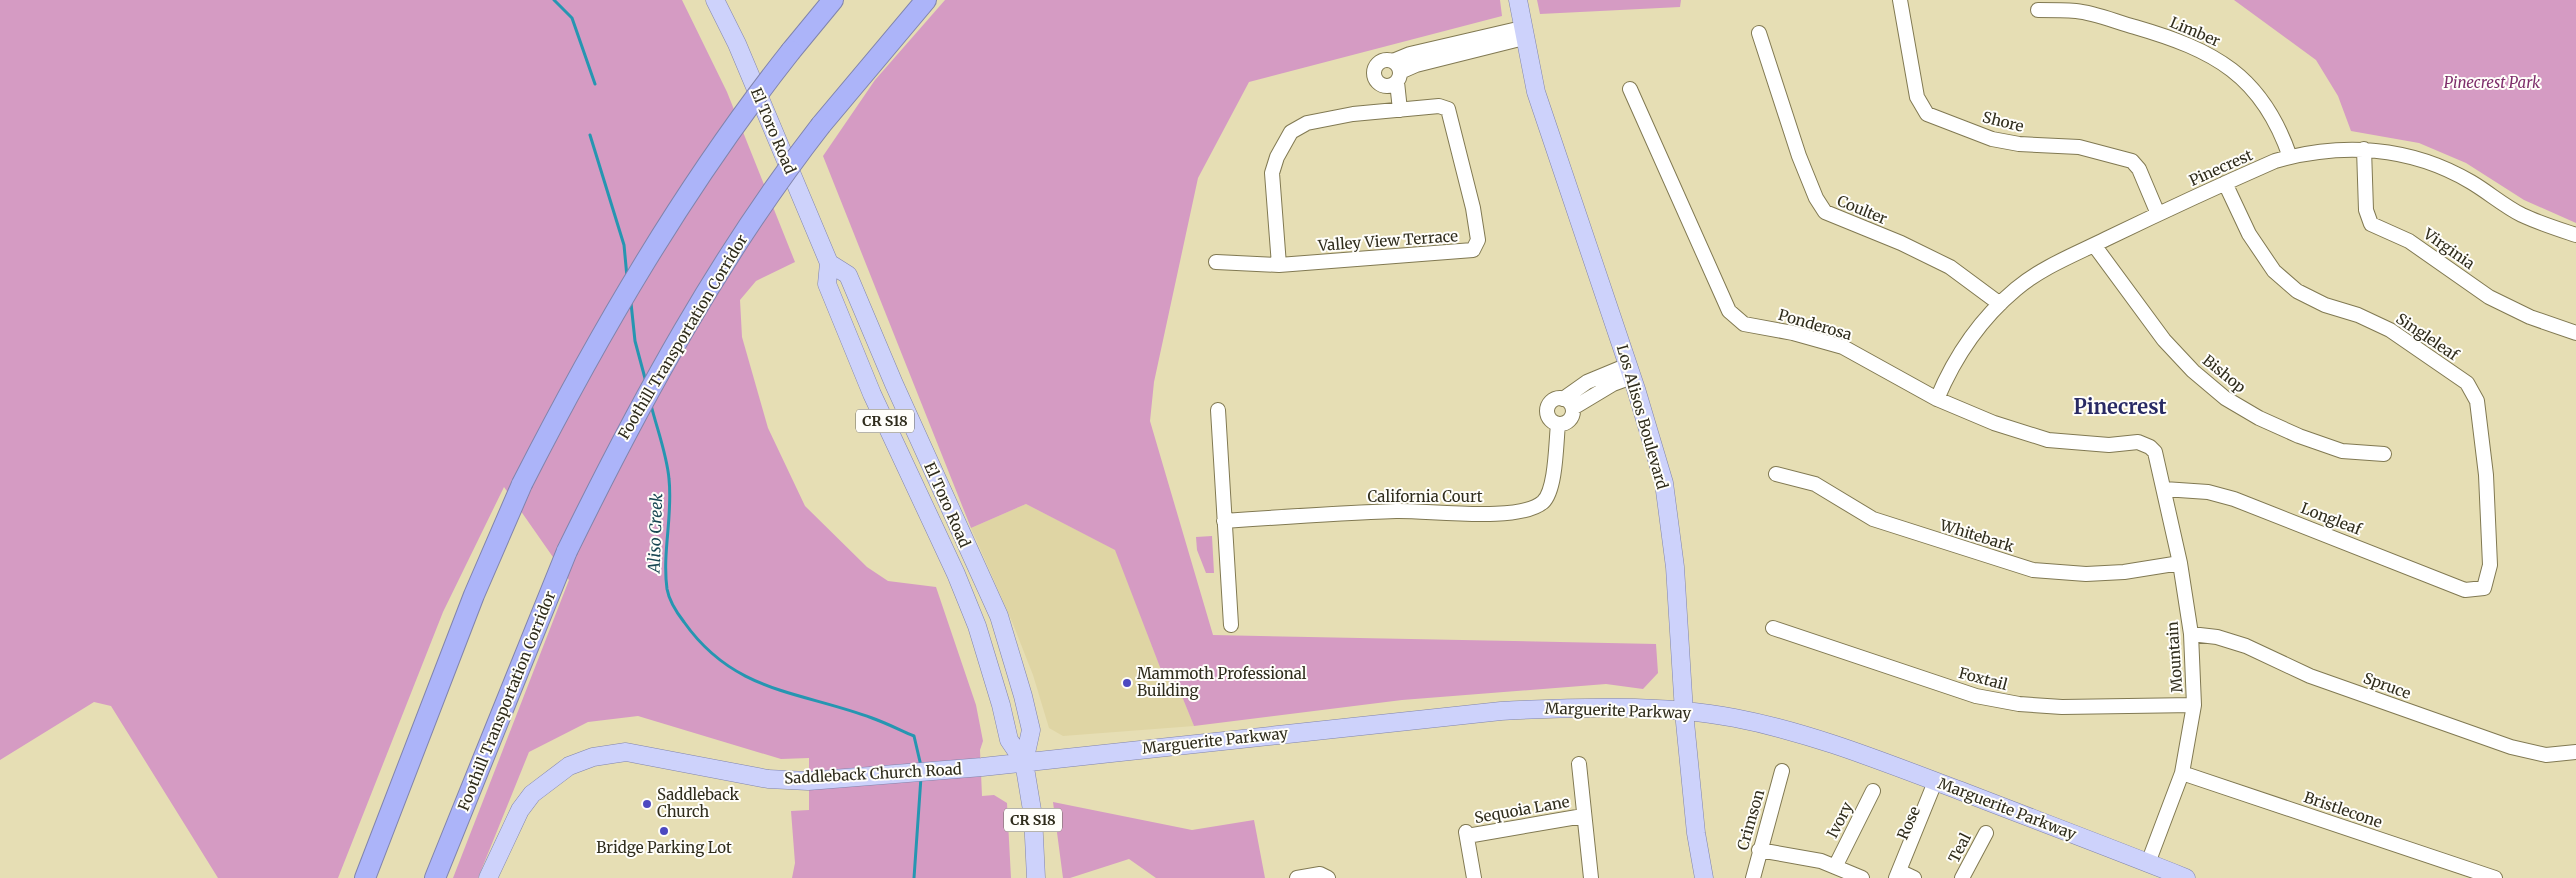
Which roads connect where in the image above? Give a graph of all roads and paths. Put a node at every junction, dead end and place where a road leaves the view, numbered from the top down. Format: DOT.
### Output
graph roads {
  1 [pos="715,0"];
  2 [pos="833,0"];
  3 [pos="926,0"];
  4 [pos="1518,0"];
  5 [pos="1900,0"];
  6 [pos="2038,10"];
  7 [pos="1523,33"];
  8 [pos="1759,33"];
  9 [pos="1397,72"];
  10 [pos="1380,84"];
  11 [pos="1630,89"];
  12 [pos="1400,110"];
  13 [pos="1382,111"];
  14 [pos="2364,149"];
  15 [pos="2290,157"];
  16 [pos="2226,183"];
  17 [pos="2158,214"];
  18 [pos="2576,235"];
  19 [pos="2094,245"];
  20 [pos="1216,262"];
  21 [pos="1279,265"];
  22 [pos="2000,304"];
  23 [pos="2576,333"];
  24 [pos="1630,371"];
  25 [pos="1937,399"];
  26 [pos="1568,403"];
  27 [pos="1218,410"];
  28 [pos="1558,424"];
  29 [pos="2150,447"];
  30 [pos="2384,454"];
  31 [pos="1776,474"];
  32 [pos="2164,489"];
  33 [pos="1224,521"];
  34 [pos="2180,562"];
  35 [pos="2484,588"];
  36 [pos="1231,625"];
  37 [pos="1773,628"];
  38 [pos="2191,634"];
  39 [pos="2194,704"];
  40 [pos="1684,712"];
  41 [pos="2576,752"];
  42 [pos="1024,762"];
  43 [pos="1579,764"];
  44 [pos="1782,771"];
  45 [pos="2182,773"];
  46 [pos="1940,783"];
  47 [pos="1873,791"];
  48 [pos="1583,816"];
  49 [pos="1986,833"];
  50 [pos="1759,850"];
  51 [pos="2148,863"];
  52 [pos="1836,865"];
  53 [pos="1897,874"];
  54 [pos="365,878"];
  55 [pos="435,878"];
  56 [pos="488,878"];
  57 [pos="1036,878"];
  58 [pos="1297,878"];
  59 [pos="1328,878"];
  60 [pos="1474,878"];
  61 [pos="1591,878"];
  62 [pos="1704,878"];
  63 [pos="1753,878"];
  64 [pos="1862,878"];
  65 [pos="1914,878"];
  66 [pos="1962,878"];
  67 [pos="2186,878"];
  68 [pos="2494,878"];
  1 -- 42 [label="main road, El Toro Road / CR S18"];
  2 -- 54 [label="highway, bridge"];
  3 -- 55 [label="highway, Foothill Transportation Corridor, bridge"];
  4 -- 7 [label="main road, Los Alisos Boulevard"];
  5 -- 17 [label="street, Shore"];
  6 -- 15 [label="street, Limber"];
  7 -- 9 [label="street"];
  7 -- 24 [label="main road, Los Alisos Boulevard"];
  8 -- 22 [label="street, Coulter"];
  9 -- 10 [label="street"];
  9 -- 10 [label="street"];
  9 -- 12 [label="street"];
  10 -- 13 [label="street"];
  11 -- 25 [label="street, Ponderosa"];
  12 -- 13 [label="street, Valley View Terrace"];
  12 -- 21 [label="street, Valley View Terrace"];
  13 -- 21 [label="street, Valley View Terrace"];
  14 -- 15 [label="street, Pinecrest"];
  14 -- 18 [label="street, Pinecrest"];
  14 -- 23 [label="street, Virginia"];
  15 -- 16 [label="street, Pinecrest"];
  16 -- 17 [label="street, Pinecrest"];
  16 -- 35 [label="street, Singleleaf"];
  17 -- 19 [label="street, Pinecrest"];
  19 -- 22 [label="street, Pinecrest"];
  19 -- 30 [label="street, Bishop"];
  20 -- 21 [label="street, Valley View Terrace"];
  22 -- 25 [label="street, Pinecrest"];
  24 -- 26 [label="street, California Court"];
  24 -- 40 [label="main road, Los Alisos Boulevard"];
  25 -- 29 [label="street, Ponderosa"];
  26 -- 28 [label="street, California Court"];
  26 -- 28 [label="street, California Court"];
  27 -- 33 [label="street"];
  28 -- 33 [label="street, California Court"];
  29 -- 32 [label="street, Mountain"];
  31 -- 34 [label="street, Whitebark"];
  32 -- 34 [label="street, Mountain"];
  32 -- 35 [label="street, Longleaf"];
  33 -- 36 [label="street"];
  34 -- 38 [label="street, Mountain"];
  37 -- 39 [label="street, Foxtail"];
  38 -- 39 [label="street, Mountain"];
  38 -- 41 [label="street, Spruce"];
  39 -- 45 [label="street, Mountain"];
  40 -- 42 [label="main road, Marguerite Parkway"];
  40 -- 46 [label="main road, Marguerite Parkway"];
  40 -- 62 [label="main road, Los Alisos Boulevard"];
  42 -- 56 [label="main road, Saddleback Church Road"];
  42 -- 57 [label="main road, El Toro Road / CR S18"];
  43 -- 48 [label="street"];
  44 -- 50 [label="street, Crimson"];
  45 -- 51 [label="street, Mountain"];
  45 -- 68 [label="street, Bristlecone"];
  46 -- 51 [label="main road, Marguerite Parkway"];
  46 -- 53 [label="street, Rose"];
  47 -- 52 [label="street, Ivory"];
  48 -- 60 [label="street, Sequoia Lane"];
  48 -- 61 [label="street"];
  49 -- 66 [label="street, Teal"];
  50 -- 52 [label="street"];
  50 -- 63 [label="street, Crimson"];
  51 -- 67 [label="main road, Marguerite Parkway"];
  52 -- 64 [label="street"];
  53 -- 65 [label="street"];
  58 -- 59 [label="street"];
}
